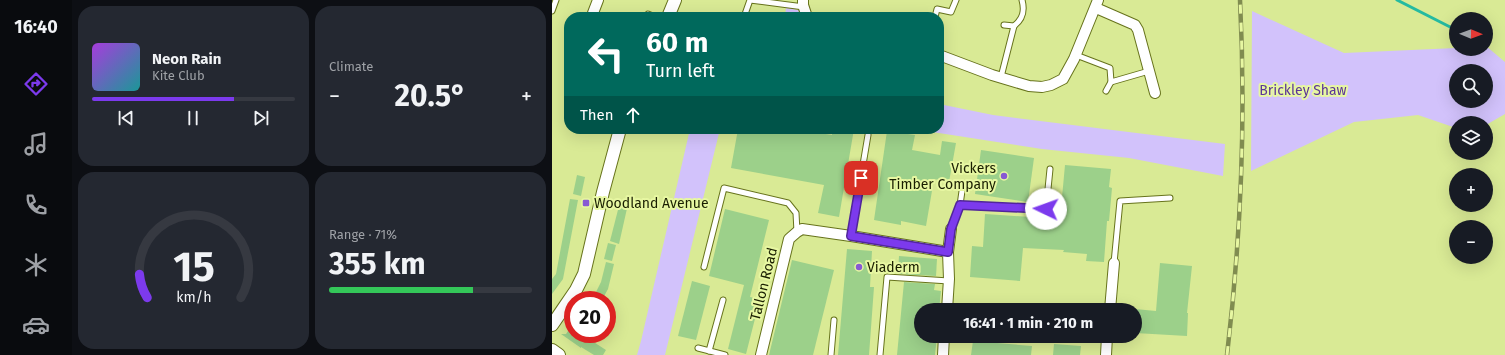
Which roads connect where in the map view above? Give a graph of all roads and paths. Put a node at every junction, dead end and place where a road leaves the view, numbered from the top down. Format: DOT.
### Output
graph roads {
  1 [pos="556,0"];
  2 [pos="598,0"];
  3 [pos="675,0"];
  4 [pos="956,0"];
  5 [pos="1022,0"];
  6 [pos="804,3"];
  7 [pos="1097,4"];
  8 [pos="552,11"];
  9 [pos="594,12"];
  10 [pos="670,12"];
  11 [pos="746,12"];
  12 [pos="936,12"];
  13 [pos="1004,25"];
  14 [pos="1014,26"];
  15 [pos="1076,55"];
  16 [pos="944,57"];
  17 [pos="1149,71"];
  18 [pos="1001,78"];
  19 [pos="1111,82"];
  20 [pos="1106,91"];
  21 [pos="1155,93"];
  22 [pos="619,134"];
  23 [pos="868,135"];
  24 [pos="1050,169"];
  25 [pos="962,191"];
  26 [pos="1170,198"];
  27 [pos="960,205"];
  28 [pos="951,229"];
  29 [pos="797,232"];
  30 [pos="851,236"];
  31 [pos="948,252"];
  32 [pos="1114,263"];
  33 [pos="704,267"];
  34 [pos="949,282"];
  35 [pos="723,300"];
  36 [pos="948,303"];
  37 [pos="1111,303"];
  38 [pos="834,320"];
  39 [pos="552,325"];
  40 [pos="944,343"];
  41 [pos="1107,343"];
  42 [pos="698,348"];
  43 [pos="552,350"];
  44 [pos="709,351"];
  45 [pos="559,355"];
  46 [pos="726,355"];
  47 [pos="761,355"];
  48 [pos="831,355"];
  49 [pos="880,355"];
  50 [pos="943,355"];
  51 [pos="1106,355"];
  1 -- 8 [label="lane"];
  2 -- 9 [label="street"];
  3 -- 10 [label="street"];
  4 -- 12 [label="lane"];
  5 -- 14 [label="lane"];
  6 -- 11 [label="lane"];
  7 -- 15 [label="street"];
  7 -- 17 [label="street"];
  13 -- 14 [label="lane"];
  14 -- 18 [label="lane"];
  15 -- 18 [label="street"];
  15 -- 19 [label="lane"];
  16 -- 18 [label="street"];
  17 -- 19 [label="lane"];
  17 -- 21 [label="street"];
  19 -- 20 [label="lane"];
  22 -- 39 [label="street"];
  23 -- 30 [label="lane"];
  24 -- 27 [label="lane"];
  25 -- 27 [label="lane"];
  26 -- 32 [label="lane"];
  27 -- 28 [label="lane"];
  28 -- 31 [label="street"];
  29 -- 30 [label="street"];
  29 -- 33 [label="lane"];
  29 -- 47 [label="street, Tallon Road"];
  30 -- 31 [label="street"];
  31 -- 34 [label="street"];
  32 -- 37 [label="street"];
  34 -- 36 [label="street"];
  34 -- 49 [label="lane"];
  35 -- 44 [label="lane"];
  38 -- 48 [label="lane"];
  40 -- 50 [label="street"];
  41 -- 51 [label="street"];
  42 -- 44 [label="lane"];
  43 -- 45 [label="street"];
  44 -- 46 [label="lane"];
}
